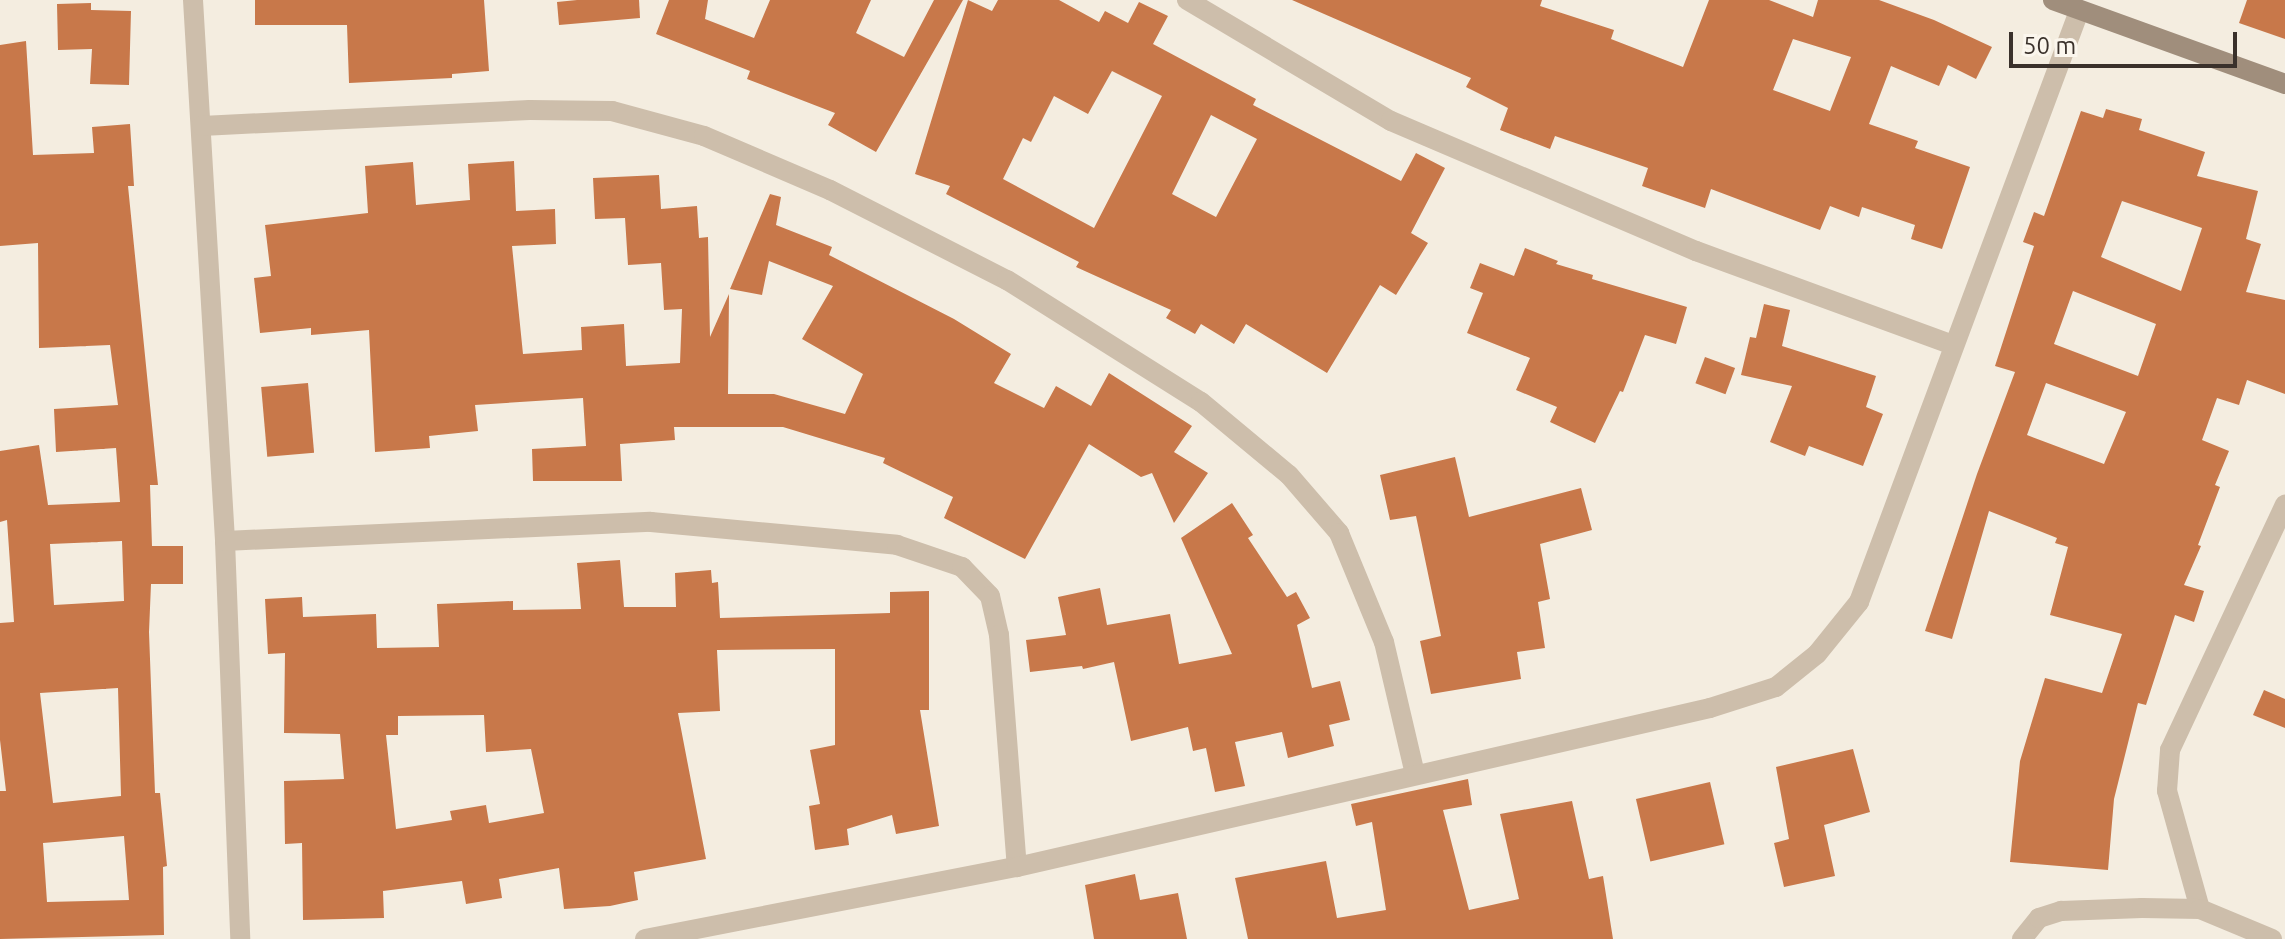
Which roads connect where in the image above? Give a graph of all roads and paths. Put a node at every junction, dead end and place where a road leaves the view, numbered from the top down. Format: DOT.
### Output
graph roads {
  1 [pos="193,0"];
  2 [pos="1187,0"];
  3 [pos="2053,0"];
  4 [pos="2079,11"];
  5 [pos="2285,84"];
  6 [pos="202,126"];
  7 [pos="1953,345"];
  8 [pos="2285,505"];
  9 [pos="225,541"];
  10 [pos="1415,774"];
  11 [pos="1017,867"];
  12 [pos="2200,909"];
  13 [pos="240,939"];
  14 [pos="645,939"];
  15 [pos="2022,939"];
  16 [pos="2272,939"];
  1 -- 6 [label="street"];
  2 -- 7 [label="street"];
  3 -- 4 [label="street"];
  4 -- 5 [label="street"];
  4 -- 7 [label="street"];
  6 -- 9 [label="street"];
  6 -- 10 [label="street"];
  7 -- 10 [label="street"];
  8 -- 12 [label="street"];
  9 -- 11 [label="street"];
  9 -- 13 [label="street"];
  10 -- 11 [label="street"];
  11 -- 14 [label="street"];
  12 -- 15 [label="street"];
  12 -- 16 [label="street"];
}
